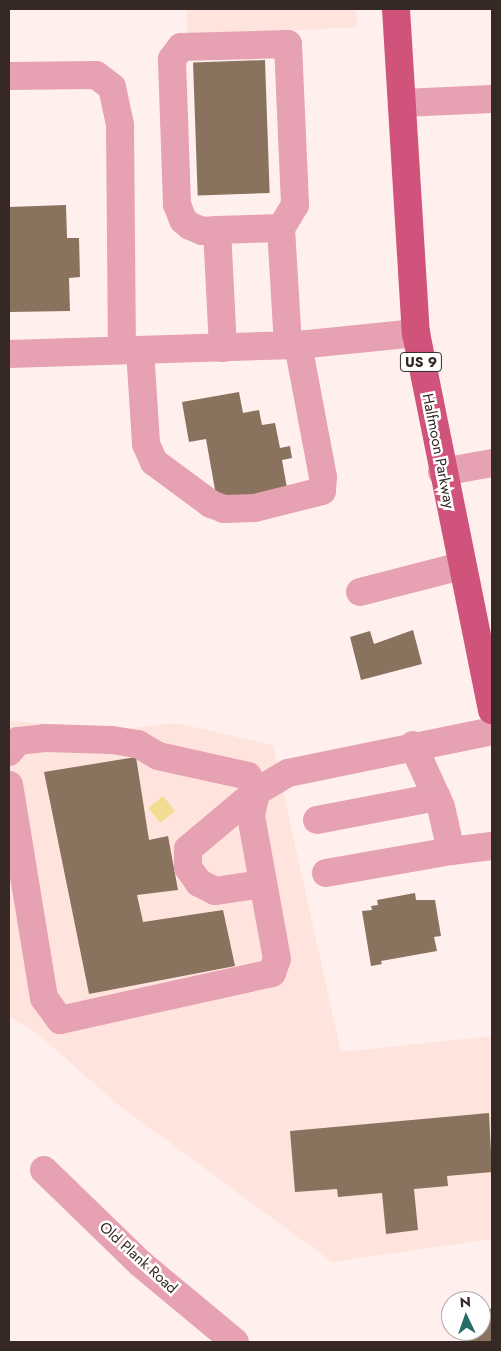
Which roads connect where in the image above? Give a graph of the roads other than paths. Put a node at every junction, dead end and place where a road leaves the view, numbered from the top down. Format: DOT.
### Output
graph roads {
  1 [pos="396,9"];
  2 [pos="9,76"];
  3 [pos="492,98"];
  4 [pos="402,103"];
  5 [pos="281,228"];
  6 [pos="217,230"];
  7 [pos="416,334"];
  8 [pos="293,345"];
  9 [pos="222,348"];
  10 [pos="131,350"];
  11 [pos="9,354"];
  12 [pos="492,463"];
  13 [pos="442,472"];
  14 [pos="461,566"];
  15 [pos="360,592"];
  16 [pos="488,665"];
  17 [pos="492,710"];
  18 [pos="492,731"];
  19 [pos="412,745"];
  20 [pos="9,752"];
  21 [pos="9,785"];
  22 [pos="256,792"];
  23 [pos="437,797"];
  24 [pos="317,820"];
  25 [pos="492,846"];
  26 [pos="451,851"];
  27 [pos="326,873"];
  28 [pos="263,884"];
  29 [pos="44,1170"];
  30 [pos="235,1342"];
  1 -- 4 [label="main road, Halfmoon Parkway / US 9"];
  2 -- 10 [label="street"];
  3 -- 4 [label="street"];
  4 -- 7 [label="main road, Halfmoon Parkway / US 9"];
  5 -- 6 [label="street"];
  5 -- 6 [label="street"];
  5 -- 8 [label="street"];
  6 -- 9 [label="street"];
  7 -- 8 [label="street"];
  7 -- 13 [label="main road, Halfmoon Parkway / US 9"];
  8 -- 9 [label="street"];
  8 -- 10 [label="street"];
  9 -- 10 [label="street"];
  10 -- 11 [label="street"];
  12 -- 13 [label="street"];
  13 -- 14 [label="main road, Halfmoon Parkway / US 9"];
  14 -- 15 [label="street"];
  14 -- 16 [label="main road, Halfmoon Parkway / US 9"];
  16 -- 17 [label="main road, Halfmoon Parkway / US 9"];
  18 -- 19 [label="street"];
  19 -- 22 [label="street"];
  19 -- 23 [label="street"];
  20 -- 22 [label="street"];
  21 -- 28 [label="street"];
  22 -- 28 [label="street"];
  22 -- 28 [label="street"];
  23 -- 24 [label="street"];
  23 -- 26 [label="street"];
  25 -- 26 [label="street"];
  26 -- 27 [label="street"];
  29 -- 30 [label="street, Old Plank Road"];
}
